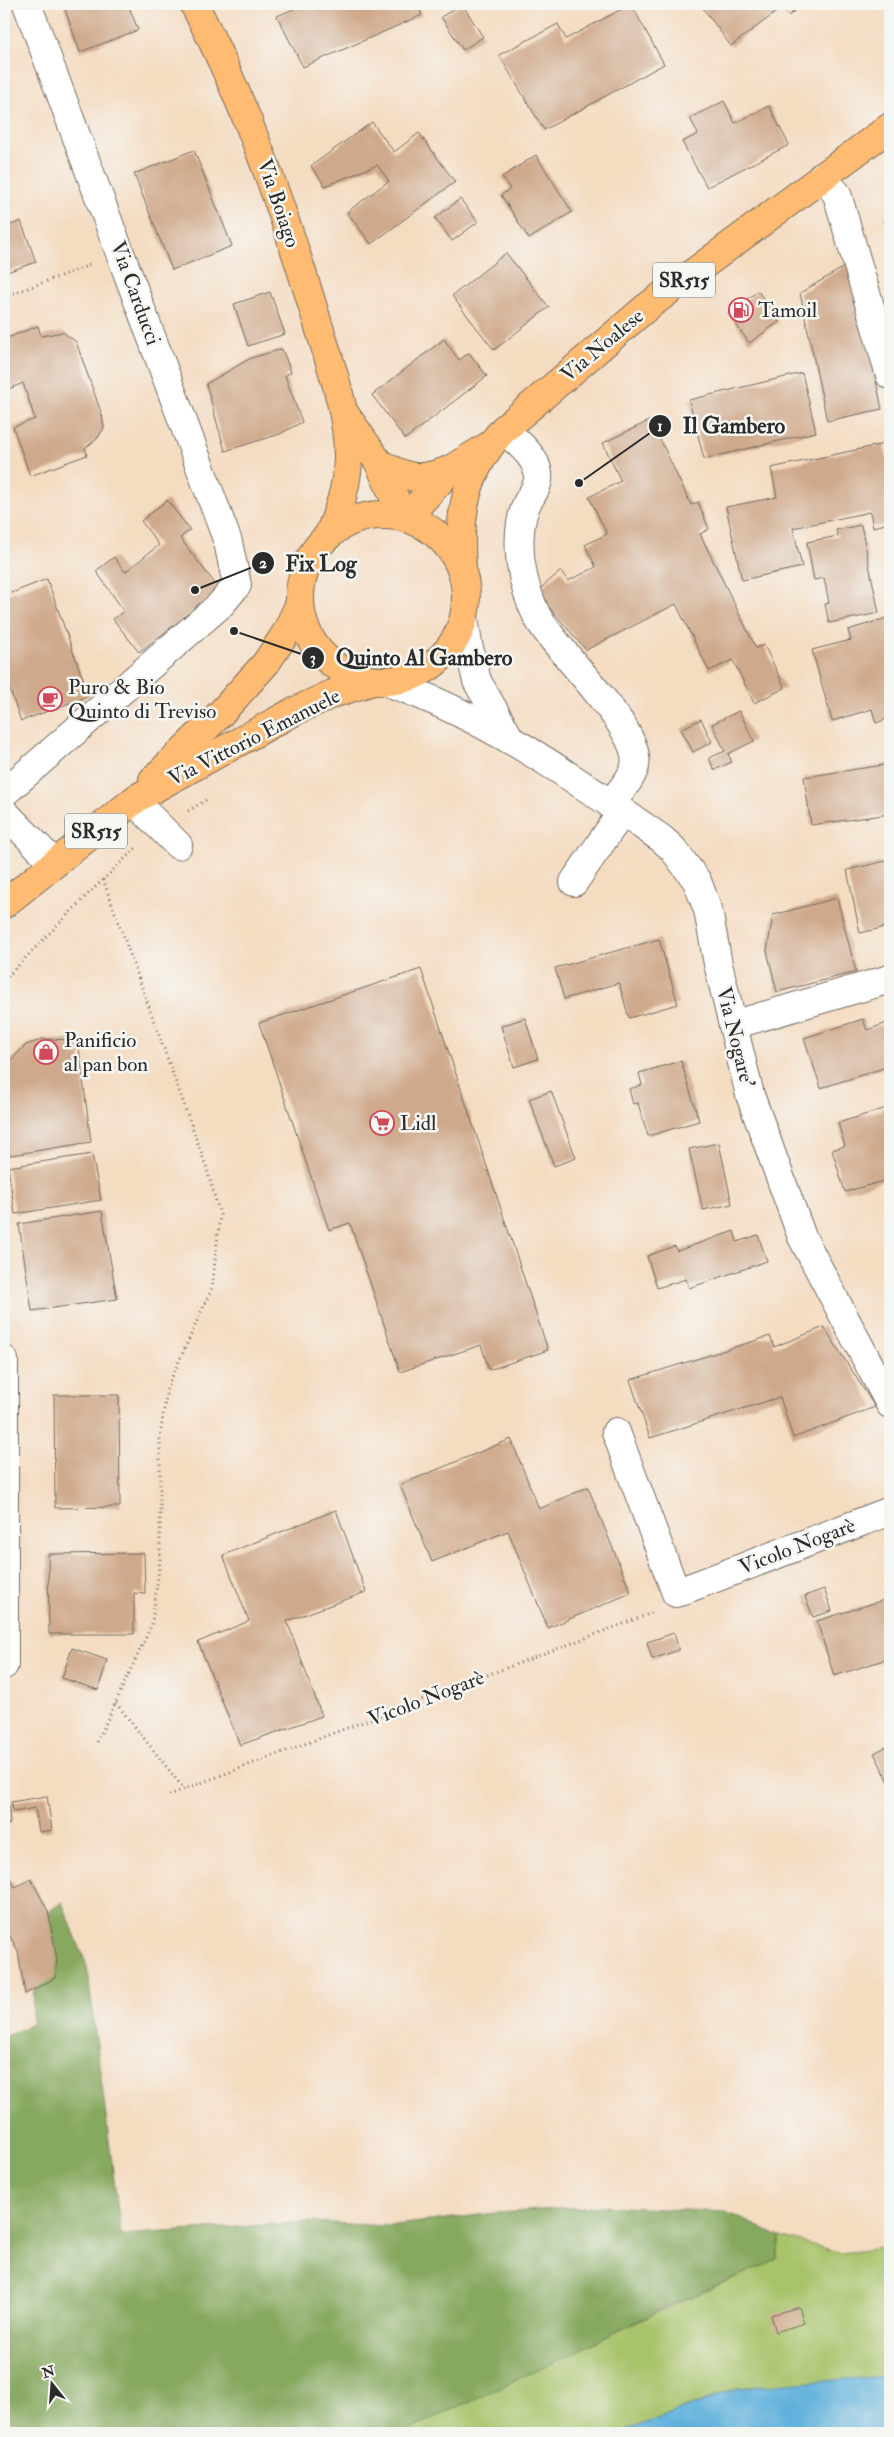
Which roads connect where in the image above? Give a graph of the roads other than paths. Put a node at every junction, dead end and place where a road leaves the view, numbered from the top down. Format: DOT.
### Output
graph roads {
  1 [pos="27,4"];
  2 [pos="194,4"];
  3 [pos="890,127"];
  4 [pos="822,176"];
  5 [pos="890,376"];
  6 [pos="342,410"];
  7 [pos="496,438"];
  8 [pos="379,463"];
  9 [pos="451,469"];
  10 [pos="405,517"];
  11 [pos="328,536"];
  12 [pos="462,569"];
  13 [pos="300,603"];
  14 [pos="464,618"];
  15 [pos="380,682"];
  16 [pos="509,737"];
  17 [pos="4,793"];
  18 [pos="136,800"];
  19 [pos="616,808"];
  20 [pos="4,812"];
  21 [pos="170,837"];
  22 [pos="54,863"];
  23 [pos="574,882"];
  24 [pos="4,904"];
  25 [pos="890,979"];
  26 [pos="733,1025"];
  27 [pos="4,1360"];
  28 [pos="890,1404"];
  29 [pos="616,1432"];
  30 [pos="890,1511"];
  31 [pos="4,1665"];
  1 -- 17 [label="street, Via Carducci"];
  2 -- 6 [label="main road, Via Boiago"];
  3 -- 4 [label="main road, Via Noalese / SR515"];
  4 -- 5 [label="street"];
  4 -- 7 [label="main road, Via Noalese / SR515"];
  6 -- 8 [label="main road, Via Boiago"];
  6 -- 11 [label="main road, Via Boiago"];
  7 -- 9 [label="main road, Via Noalese"];
  7 -- 12 [label="main road, Via Noalese"];
  7 -- 19 [label="street"];
  8 -- 9 [label="main road"];
  8 -- 10 [label="main road, Via Boiago"];
  9 -- 10 [label="main road, Via Noalese"];
  10 -- 11 [label="main road"];
  10 -- 12 [label="main road"];
  11 -- 13 [label="main road"];
  12 -- 14 [label="main road"];
  13 -- 15 [label="main road"];
  13 -- 18 [label="main road, Via Vittorio Emanuele / SR515"];
  14 -- 15 [label="main road"];
  14 -- 16 [label="street, Via Nogare'"];
  15 -- 16 [label="street, Via Nogare'"];
  15 -- 18 [label="main road, Via Vittorio Emanuele"];
  16 -- 19 [label="street, Via Nogare'"];
  18 -- 21 [label="street"];
  18 -- 22 [label="main road, Via Vittorio Emanuele / SR515"];
  19 -- 23 [label="street"];
  19 -- 26 [label="street, Via Nogare'"];
  20 -- 22 [label="street"];
  22 -- 24 [label="main road, Via Vittorio Emanuele / SR515"];
  25 -- 26 [label="street"];
  26 -- 28 [label="street, Via Nogare'"];
  27 -- 31 [label="street"];
  29 -- 30 [label="street, Vicolo Nogarè"];
}
